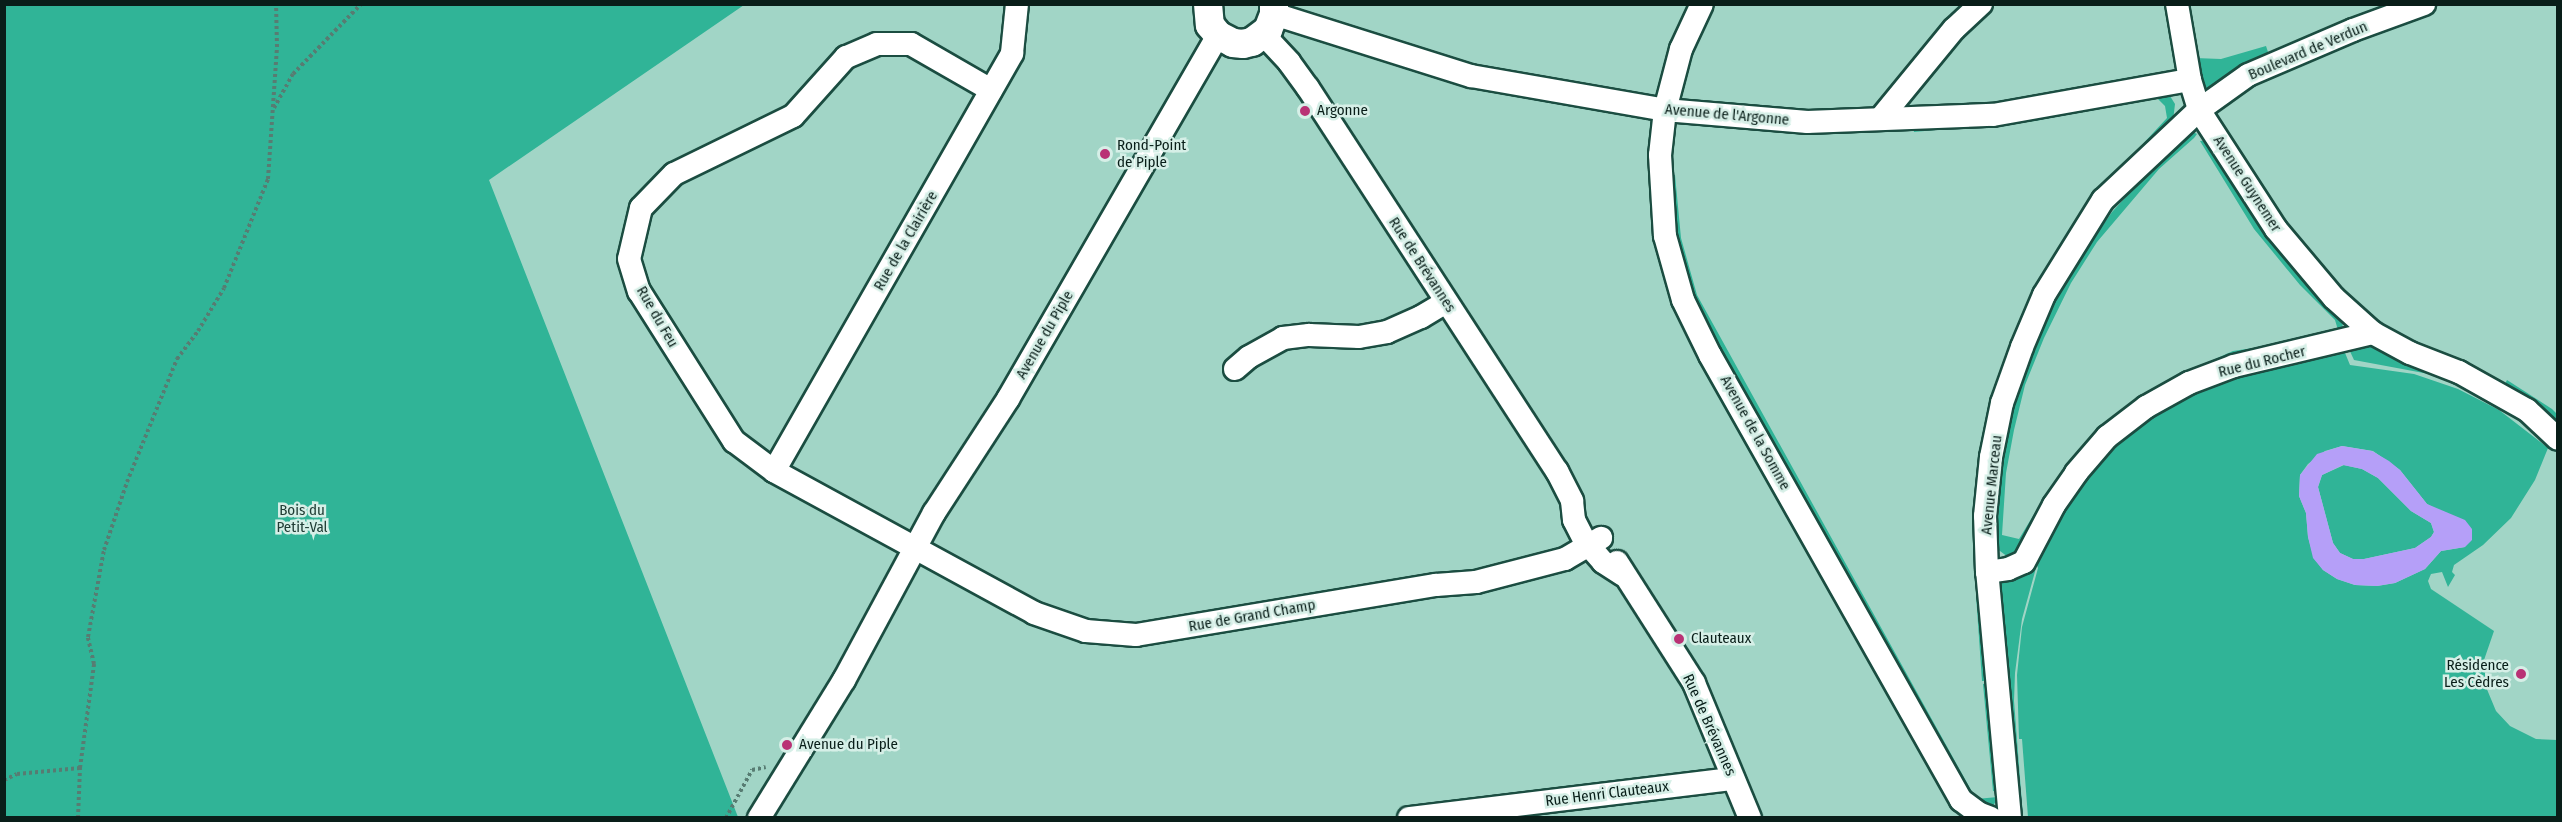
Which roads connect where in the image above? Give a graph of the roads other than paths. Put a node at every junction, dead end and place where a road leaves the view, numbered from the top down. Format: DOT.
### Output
graph roads {
  1 [pos="1017,4"];
  2 [pos="1208,4"];
  3 [pos="1702,4"];
  4 [pos="1981,4"];
  5 [pos="2177,4"];
  6 [pos="2424,4"];
  7 [pos="1270,18"];
  8 [pos="1218,35"];
  9 [pos="2190,80"];
  10 [pos="992,90"];
  11 [pos="1665,110"];
  12 [pos="2199,110"];
  13 [pos="1880,119"];
  14 [pos="1446,302"];
  15 [pos="2373,333"];
  16 [pos="1235,369"];
  17 [pos="2558,439"];
  18 [pos="774,471"];
  19 [pos="1595,542"];
  20 [pos="914,547"];
  21 [pos="1987,572"];
  22 [pos="1733,779"];
  23 [pos="759,818"];
  24 [pos="1409,818"];
  25 [pos="1750,818"];
  26 [pos="1991,818"];
  27 [pos="2010,818"];
  1 -- 10 [label="street, Rue de la Clairière"];
  2 -- 8 [label="street"];
  3 -- 11 [label="street, Avenue de la Somme"];
  4 -- 13 [label="street"];
  5 -- 9 [label="street, Avenue Guynemer"];
  6 -- 12 [label="street, Boulevard de Verdun"];
  7 -- 8 [label="street"];
  7 -- 11 [label="street, Avenue de l'Argonne"];
  7 -- 14 [label="street, Rue de Brévannes"];
  8 -- 20 [label="street, Avenue du Piple"];
  9 -- 12 [label="street, Avenue Guynemer"];
  9 -- 13 [label="street, Avenue de l'Argonne"];
  10 -- 18 [label="street, Rue de la Clairière"];
  10 -- 18 [label="street, Rue du Feu"];
  11 -- 13 [label="street, Avenue de l'Argonne"];
  11 -- 26 [label="street, Avenue de la Somme"];
  12 -- 15 [label="street, Avenue Guynemer"];
  12 -- 21 [label="street, Avenue Marceau"];
  14 -- 16 [label="street"];
  14 -- 19 [label="street, Rue de Brévannes"];
  15 -- 17 [label="street"];
  15 -- 21 [label="street, Rue du Rocher"];
  18 -- 20 [label="street, Rue du Feu"];
  19 -- 20 [label="street, Rue de Grand Champ"];
  19 -- 22 [label="street, Rue de Brévannes"];
  20 -- 23 [label="street, Avenue du Piple"];
  21 -- 27 [label="street, Avenue Marceau"];
  22 -- 24 [label="street, Rue Henri Clauteaux"];
  22 -- 25 [label="street, Rue de Brévannes"];
}
